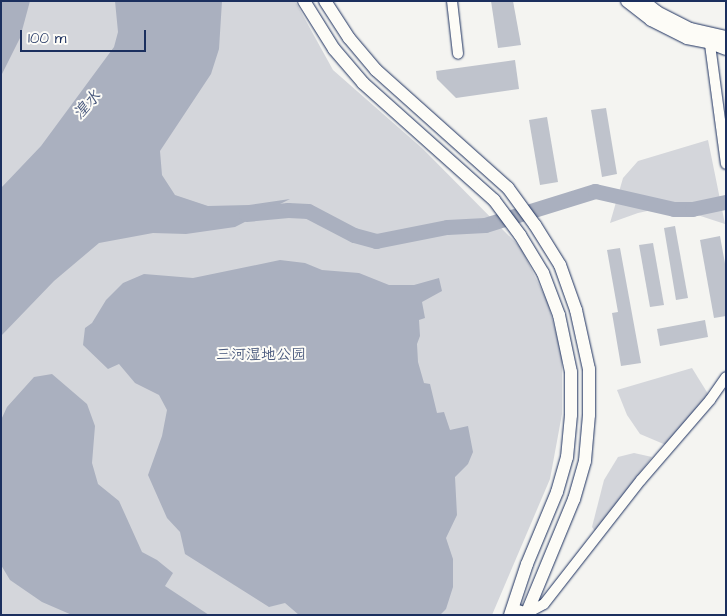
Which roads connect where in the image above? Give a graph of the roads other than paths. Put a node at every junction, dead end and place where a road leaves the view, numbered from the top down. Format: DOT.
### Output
graph roads {
  1 [pos="304,1"];
  2 [pos="325,1"];
  3 [pos="452,1"];
  4 [pos="627,1"];
  5 [pos="642,1"];
  6 [pos="708,37"];
  7 [pos="726,37"];
  8 [pos="726,49"];
  9 [pos="458,54"];
  10 [pos="726,164"];
  11 [pos="726,377"];
  12 [pos="511,611"];
  13 [pos="526,614"];
  1 -- 12 [label="main road"];
  2 -- 13 [label="main road"];
  3 -- 9 [label="street"];
  4 -- 6 [label="main road"];
  5 -- 6 [label="main road"];
  6 -- 7 [label="main road"];
  6 -- 8 [label="main road"];
  6 -- 10 [label="street"];
  11 -- 13 [label="street"];
  12 -- 13 [label="street"];
}
